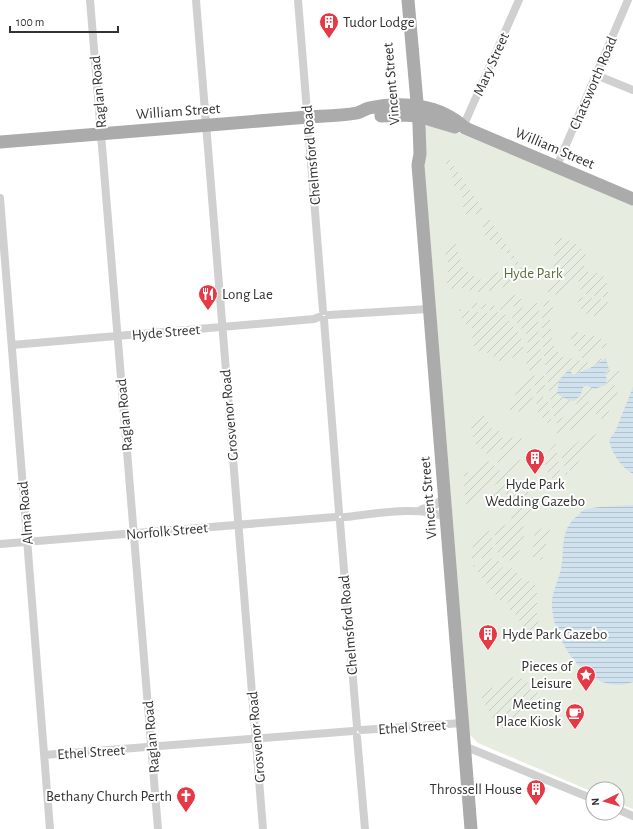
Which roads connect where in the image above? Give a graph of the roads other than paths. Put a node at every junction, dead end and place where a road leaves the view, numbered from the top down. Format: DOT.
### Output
graph roads {
  1 [pos="90,0"];
  2 [pos="196,0"];
  3 [pos="298,0"];
  4 [pos="401,0"];
  5 [pos="408,0"];
  6 [pos="519,0"];
  7 [pos="628,0"];
  8 [pos="596,75"];
  9 [pos="633,90"];
  10 [pos="414,110"];
  11 [pos="308,117"];
  12 [pos="206,125"];
  13 [pos="465,128"];
  14 [pos="101,133"];
  15 [pos="0,142"];
  16 [pos="557,166"];
  17 [pos="0,198"];
  18 [pos="633,199"];
  19 [pos="428,308"];
  20 [pos="324,316"];
  21 [pos="222,327"];
  22 [pos="117,336"];
  23 [pos="12,345"];
  24 [pos="444,498"];
  25 [pos="418,510"];
  26 [pos="340,517"];
  27 [pos="446,517"];
  28 [pos="238,525"];
  29 [pos="133,534"];
  30 [pos="27,542"];
  31 [pos="0,544"];
  32 [pos="462,723"];
  33 [pos="357,731"];
  34 [pos="256,739"];
  35 [pos="464,746"];
  36 [pos="152,747"];
  37 [pos="44,756"];
  38 [pos="585,796"];
  39 [pos="50,829"];
  40 [pos="158,829"];
  41 [pos="263,829"];
  42 [pos="365,829"];
  43 [pos="471,829"];
  1 -- 14 [label="street, Raglan Road"];
  2 -- 12 [label="street, Grosvenor Road"];
  3 -- 11 [label="street, Chelmsford Road"];
  4 -- 10 [label="main road, Vincent Street"];
  5 -- 10 [label="main road, Vincent Street"];
  6 -- 13 [label="street, Mary Street"];
  7 -- 8 [label="street, Chatsworth Road"];
  8 -- 9 [label="street"];
  8 -- 16 [label="street, Chatsworth Road"];
  10 -- 11 [label="main road, William Street"];
  10 -- 13 [label="main road, William Street"];
  10 -- 19 [label="main road, Vincent Street"];
  11 -- 12 [label="main road, William Street"];
  11 -- 20 [label="street, Chelmsford Road"];
  12 -- 14 [label="main road, William Street"];
  12 -- 21 [label="street, Grosvenor Road"];
  13 -- 16 [label="main road, William Street"];
  14 -- 15 [label="main road, William Street"];
  14 -- 22 [label="street, Raglan Road"];
  16 -- 18 [label="main road, William Street"];
  17 -- 23 [label="street, Alma Road"];
  19 -- 20 [label="street, Hyde Street"];
  19 -- 24 [label="main road, Vincent Street"];
  20 -- 21 [label="street, Hyde Street"];
  20 -- 26 [label="street, Chelmsford Road"];
  21 -- 22 [label="street, Hyde Street"];
  21 -- 28 [label="street, Grosvenor Road"];
  22 -- 23 [label="street, Hyde Street"];
  22 -- 29 [label="street, Raglan Road"];
  23 -- 30 [label="street, Alma Road"];
  24 -- 25 [label="street, Norfolk Street"];
  24 -- 27 [label="main road, Vincent Street"];
  25 -- 26 [label="street, Norfolk Street"];
  25 -- 27 [label="street, Norfolk Street"];
  26 -- 28 [label="street, Norfolk Street"];
  26 -- 33 [label="street, Chelmsford Road"];
  27 -- 32 [label="main road, Vincent Street"];
  28 -- 29 [label="street, Norfolk Street"];
  28 -- 34 [label="street, Grosvenor Road"];
  29 -- 30 [label="street, Norfolk Street"];
  29 -- 36 [label="street, Raglan Road"];
  30 -- 31 [label="street, Norfolk Street"];
  30 -- 37 [label="street, Alma Road"];
  32 -- 33 [label="street, Ethel Street"];
  32 -- 35 [label="main road, Vincent Street"];
  33 -- 34 [label="street, Ethel Street"];
  33 -- 42 [label="street, Chelmsford Road"];
  34 -- 36 [label="street, Ethel Street"];
  34 -- 41 [label="street, Grosvenor Road"];
  35 -- 38 [label="street"];
  35 -- 43 [label="main road, Vincent Street"];
  36 -- 37 [label="street, Ethel Street"];
  36 -- 40 [label="street, Raglan Road"];
  37 -- 39 [label="street, Alma Road"];
}
